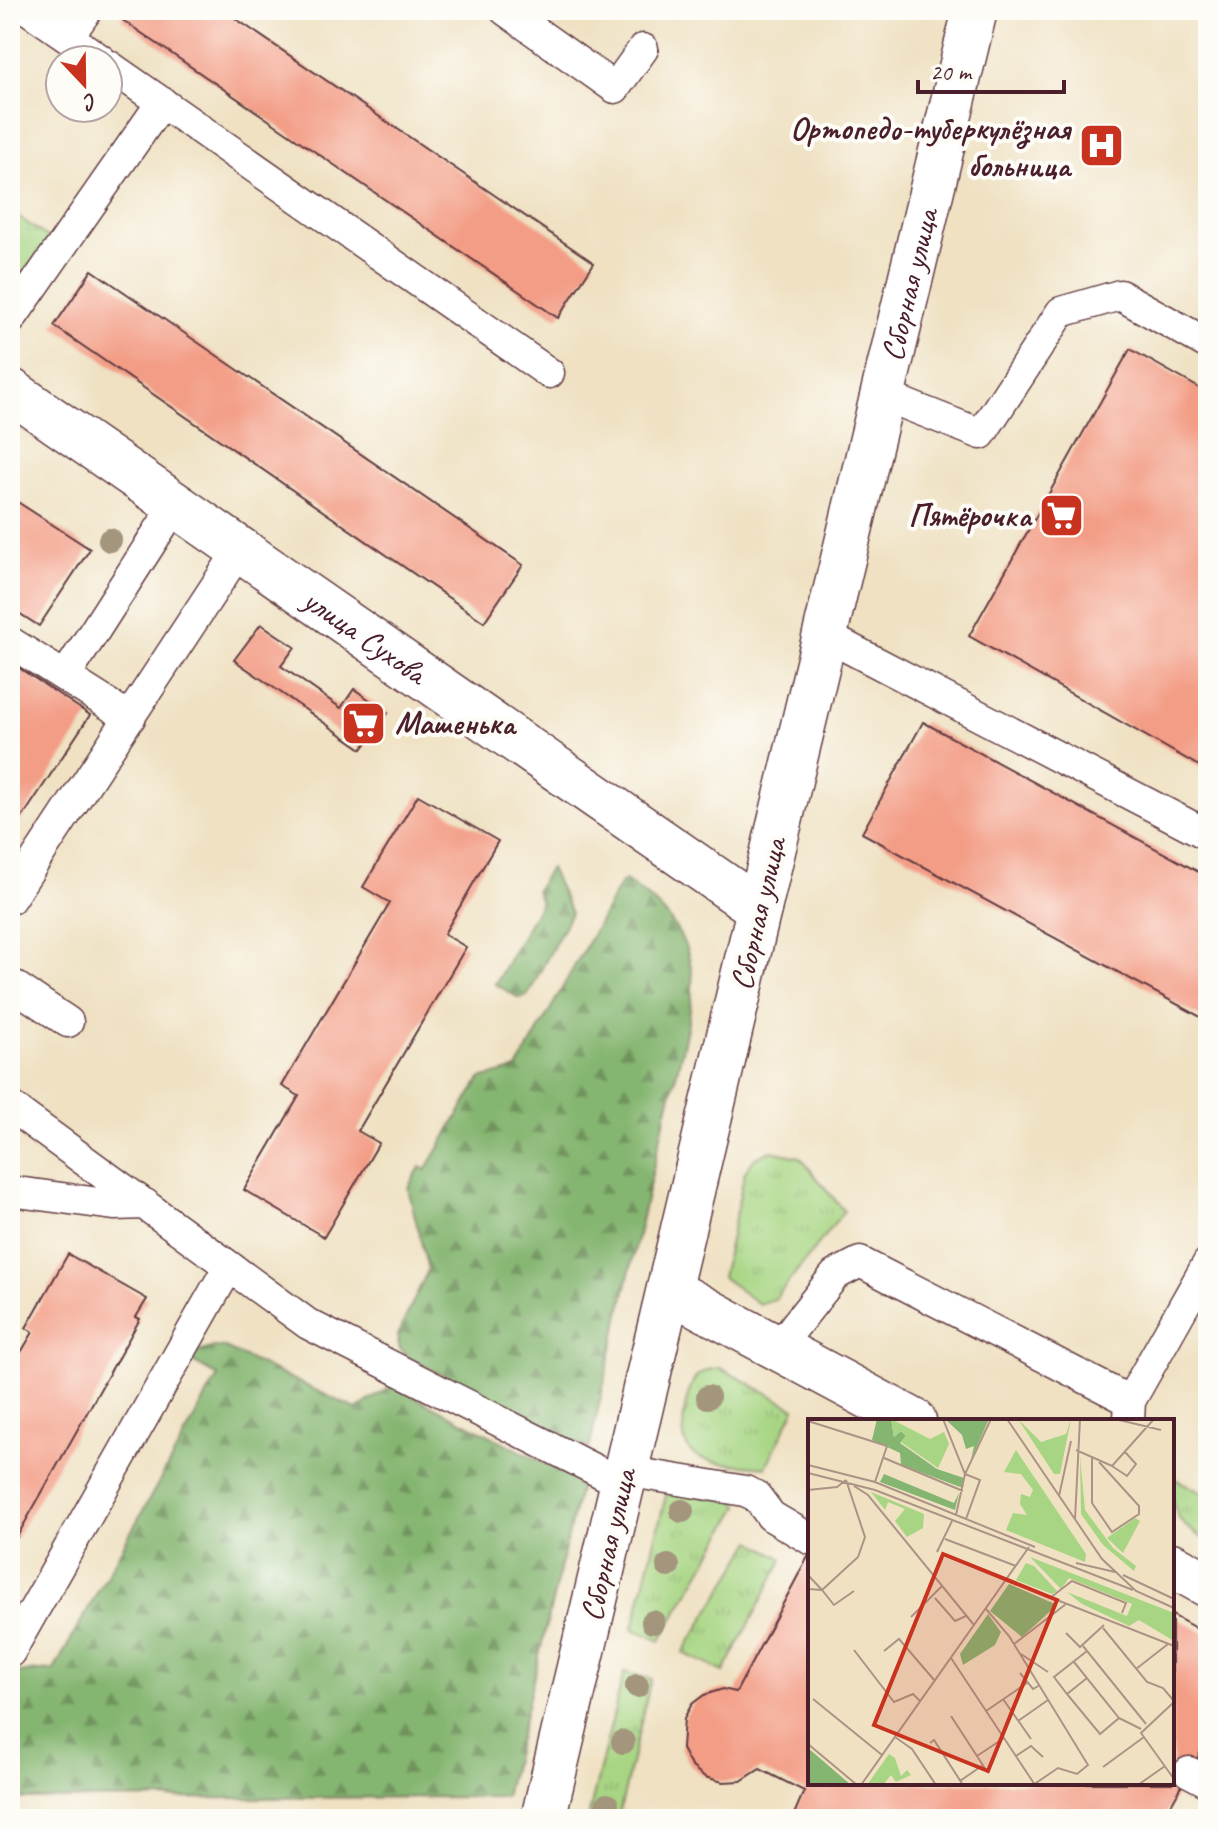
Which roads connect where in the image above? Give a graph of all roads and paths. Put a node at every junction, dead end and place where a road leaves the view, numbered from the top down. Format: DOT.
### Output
graph roads {
  1 [pos="29,10"];
  2 [pos="87,10"];
  3 [pos="505,10"];
  4 [pos="975,10"];
  5 [pos="68,37"];
  6 [pos="78,44"];
  7 [pos="643,49"];
  8 [pos="124,76"];
  9 [pos="162,102"];
  10 [pos="10,320"];
  11 [pos="1208,344"];
  12 [pos="549,373"];
  13 [pos="10,390"];
  14 [pos="882,395"];
  15 [pos="176,504"];
  16 [pos="240,549"];
  17 [pos="824,635"];
  18 [pos="10,642"];
  19 [pos="65,677"];
  20 [pos="130,718"];
  21 [pos="1208,835"];
  22 [pos="10,899"];
  23 [pos="759,909"];
  24 [pos="10,983"];
  25 [pos="68,1022"];
  26 [pos="10,1106"];
  27 [pos="10,1191"];
  28 [pos="145,1204"];
  29 [pos="1208,1263"];
  30 [pos="229,1266"];
  31 [pos="669,1290"];
  32 [pos="779,1346"];
  33 [pos="1129,1411"];
  34 [pos="910,1419"];
  35 [pos="624,1478"];
  36 [pos="808,1538"];
  37 [pos="1174,1566"];
  38 [pos="1208,1585"];
  39 [pos="10,1652"];
  40 [pos="543,1819"];
  1 -- 5 [label="lane"];
  2 -- 5 [label="lane"];
  3 -- 7 [label="lane"];
  4 -- 14 [label="street, Сборная улица"];
  5 -- 6 [label="lane"];
  8 -- 9 [label="lane"];
  9 -- 10 [label="lane"];
  9 -- 12 [label="lane"];
  11 -- 14 [label="lane"];
  13 -- 15 [label="street, улица Сухова"];
  14 -- 17 [label="street, Сборная улица"];
  15 -- 16 [label="street, улица Сухова"];
  15 -- 19 [label="lane"];
  16 -- 20 [label="lane"];
  16 -- 23 [label="street, улица Сухова"];
  17 -- 21 [label="lane"];
  17 -- 23 [label="street, Сборная улица"];
  18 -- 19 [label="lane"];
  19 -- 20 [label="lane"];
  20 -- 22 [label="lane"];
  23 -- 31 [label="street, Сборная улица"];
  24 -- 25 [label="lane"];
  26 -- 28 [label="lane"];
  27 -- 28 [label="lane"];
  28 -- 30 [label="lane"];
  29 -- 33 [label="lane"];
  30 -- 35 [label="lane"];
  30 -- 39 [label="lane"];
  31 -- 32 [label="street"];
  31 -- 35 [label="street, Сборная улица"];
  32 -- 33 [label="lane"];
  32 -- 34 [label="street"];
  35 -- 36 [label="lane"];
  35 -- 40 [label="street, Сборная улица"];
  37 -- 38 [label="street"];
}
